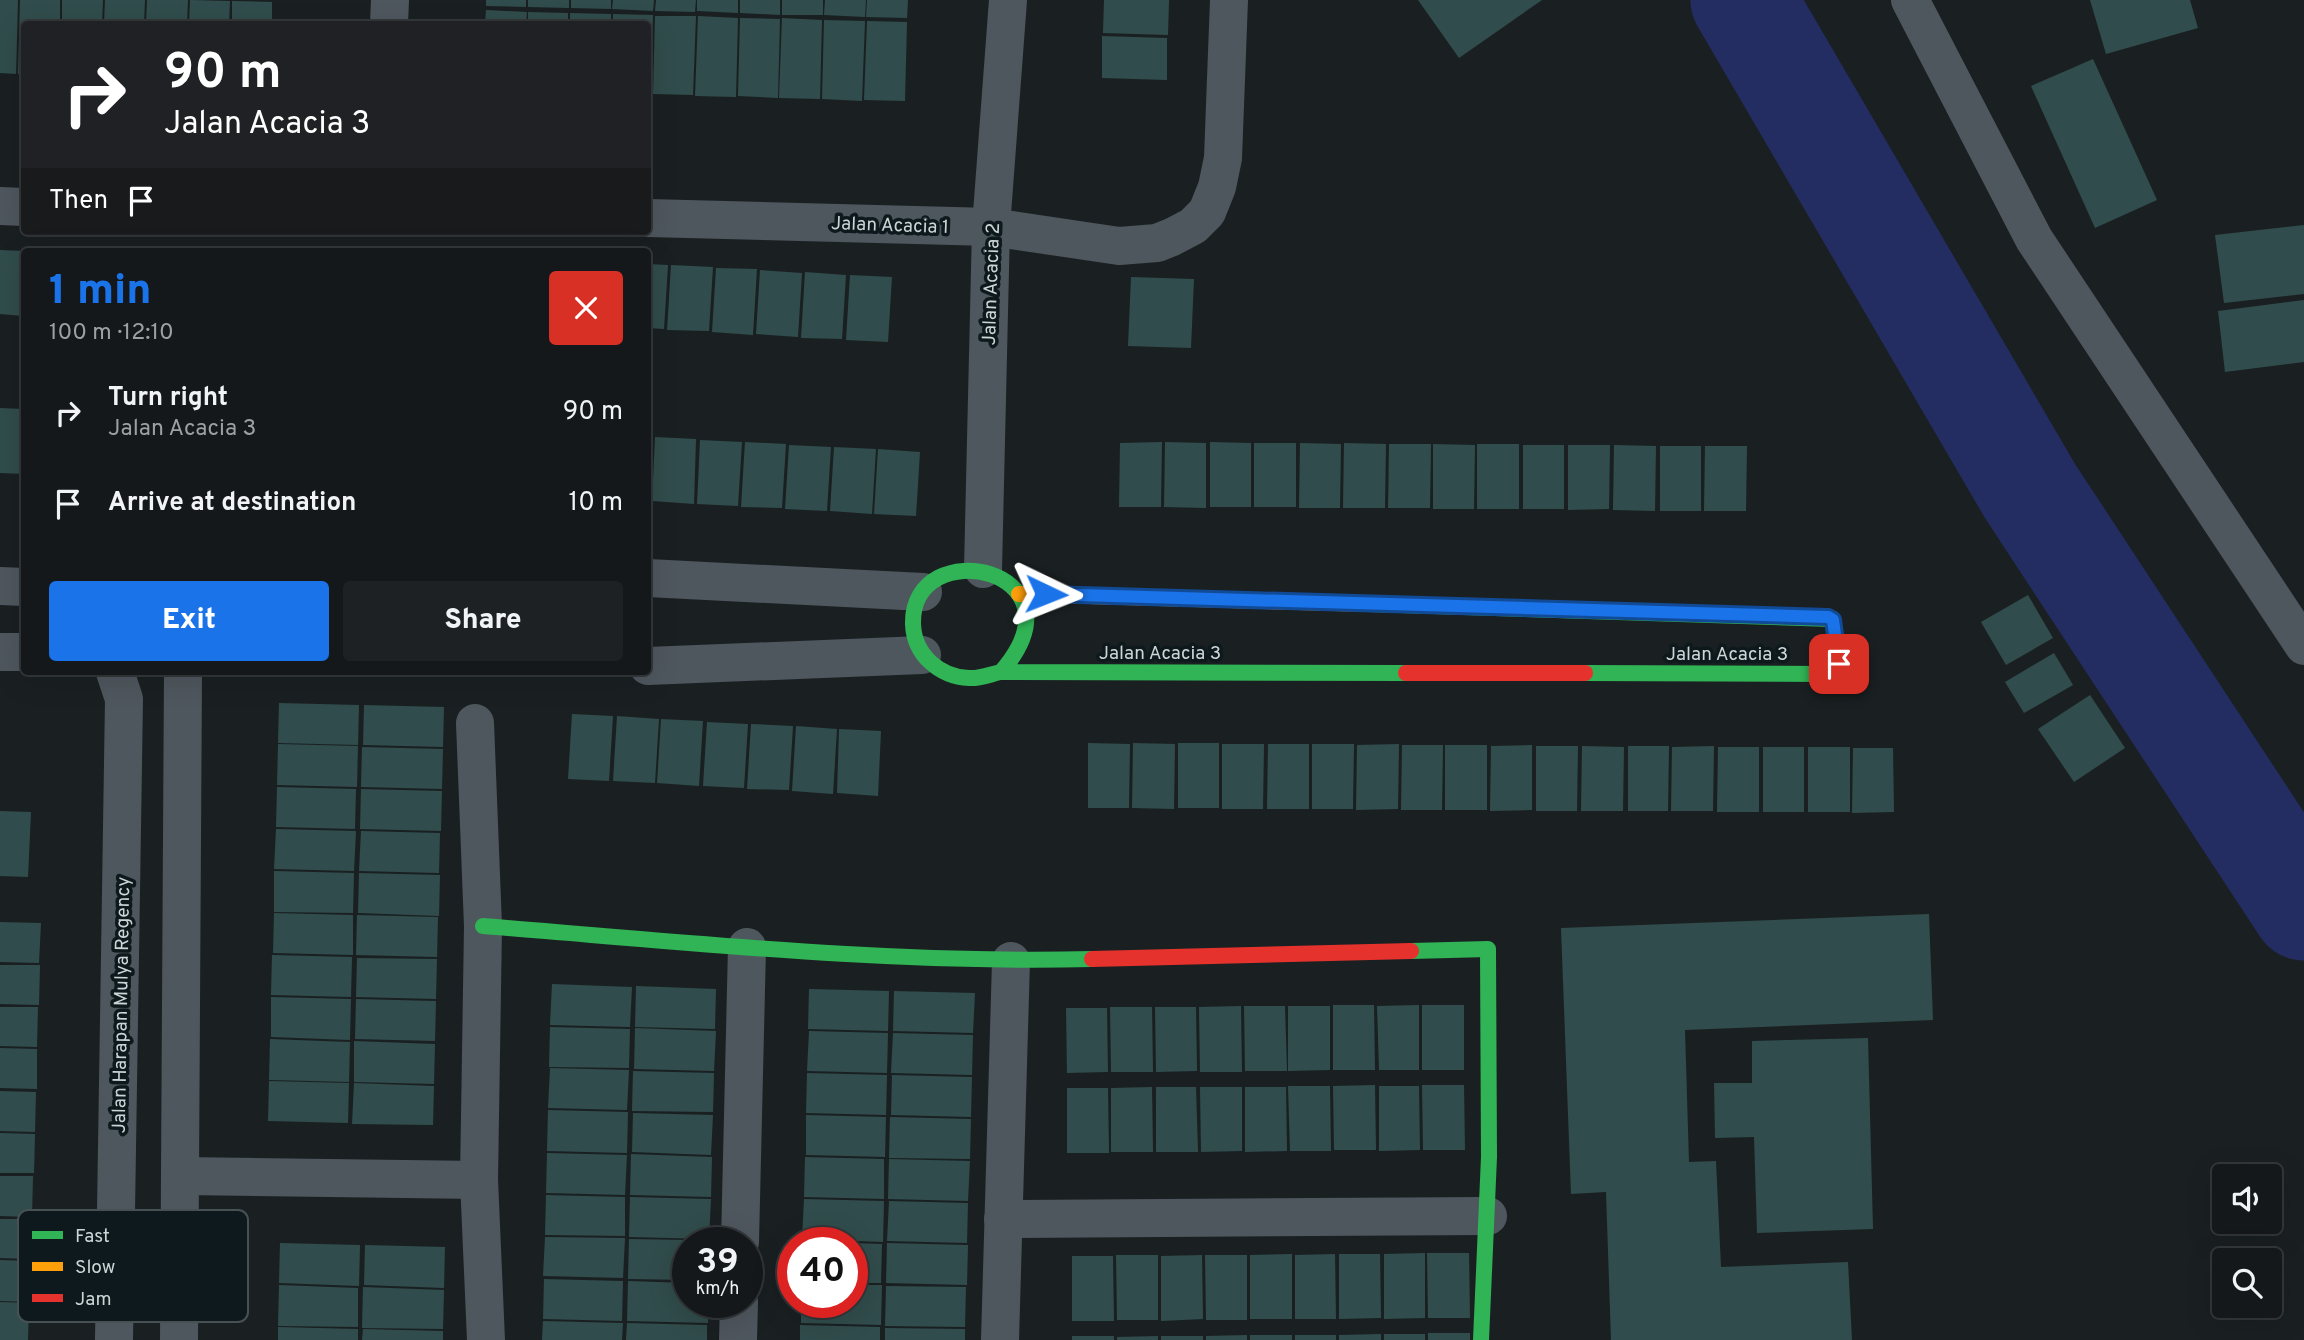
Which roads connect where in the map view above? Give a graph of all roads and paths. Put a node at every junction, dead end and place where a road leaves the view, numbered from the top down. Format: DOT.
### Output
graph roads {
  1 [pos="390,0"];
  2 [pos="1008,0"];
  3 [pos="1229,0"];
  4 [pos="1910,0"];
  5 [pos="389,21"];
  6 [pos="0,206"];
  7 [pos="21,207"];
  8 [pos="651,218"];
  9 [pos="991,227"];
  10 [pos="983,569"];
  11 [pos="651,578"];
  12 [pos="0,586"];
  13 [pos="21,587"];
  14 [pos="923,592"];
  15 [pos="1018,594"];
  16 [pos="2304,646"];
  17 [pos="0,652"];
  18 [pos="21,652"];
  19 [pos="922,655"];
  20 [pos="651,666"];
  21 [pos="1001,672"];
  22 [pos="116,675"];
  23 [pos="183,675"];
  24 [pos="475,723"];
  25 [pos="483,926"];
  26 [pos="747,947"];
  27 [pos="1012,961"];
  28 [pos="182,1176"];
  29 [pos="479,1180"];
  30 [pos="116,1210"];
  31 [pos="181,1210"];
  32 [pos="1488,1216"];
  33 [pos="1003,1219"];
  34 [pos="740,1227"];
  35 [pos="738,1318"];
  36 [pos="114,1322"];
  37 [pos="179,1322"];
  38 [pos="114,1340"];
  39 [pos="179,1340"];
  40 [pos="486,1340"];
  41 [pos="738,1340"];
  42 [pos="1000,1340"];
  43 [pos="1481,1340"];
  1 -- 5 [label="street"];
  2 -- 9 [label="street, Jalan Acacia 2"];
  3 -- 9 [label="street, Jalan Acacia 1"];
  4 -- 16 [label="street"];
  6 -- 7 [label="street"];
  8 -- 9 [label="street, Jalan Acacia 1"];
  9 -- 10 [label="street, Jalan Acacia 2"];
  10 -- 14 [label="street"];
  10 -- 15 [label="street"];
  11 -- 14 [label="street"];
  12 -- 13 [label="street"];
  14 -- 19 [label="street"];
  15 -- 21 [label="street"];
  15 -- 21 [label="street, Jalan Acacia 3"];
  17 -- 18 [label="street"];
  19 -- 20 [label="street"];
  19 -- 21 [label="street"];
  22 -- 30 [label="street, Jalan Harapan Mulya Regency"];
  23 -- 28 [label="street"];
  24 -- 25 [label="street"];
  25 -- 26 [label="street"];
  25 -- 29 [label="street"];
  26 -- 27 [label="street"];
  26 -- 34 [label="street"];
  27 -- 32 [label="street"];
  27 -- 33 [label="street"];
  28 -- 29 [label="street"];
  28 -- 31 [label="street"];
  29 -- 40 [label="street"];
  32 -- 33 [label="street"];
  32 -- 43 [label="street"];
  33 -- 42 [label="street"];
  35 -- 41 [label="street"];
  36 -- 38 [label="street, Jalan Harapan Mulya Regency"];
  37 -- 39 [label="street"];
}
